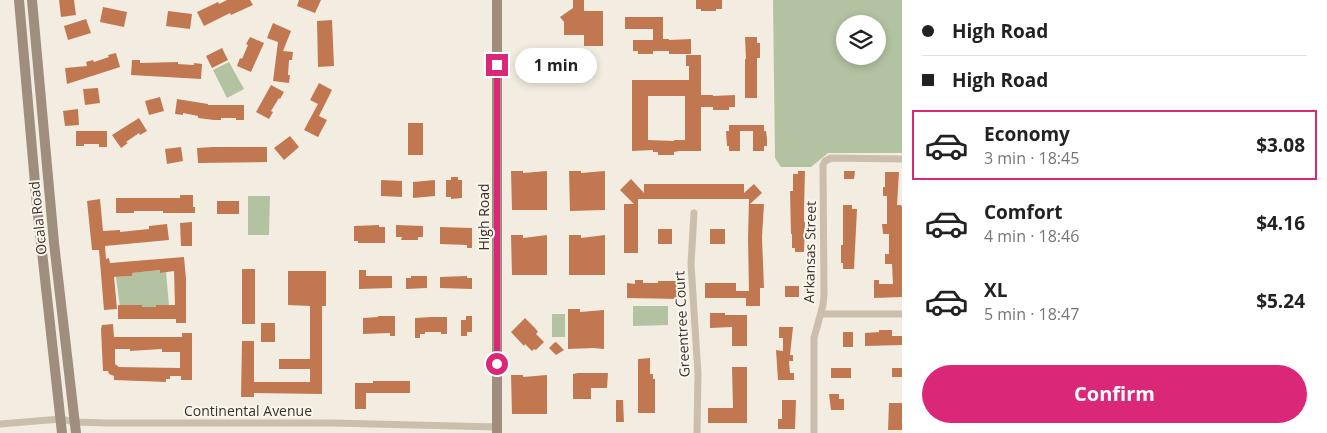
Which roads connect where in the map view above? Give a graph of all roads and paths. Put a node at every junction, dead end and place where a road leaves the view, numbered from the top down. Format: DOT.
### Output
graph roads {
  1 [pos="19,0"];
  2 [pos="32,0"];
  3 [pos="497,0"];
  4 [pos="37,57"];
  5 [pos="24,58"];
  6 [pos="38,69"];
  7 [pos="25,71"];
  8 [pos="902,159"];
  9 [pos="35,185"];
  10 [pos="49,185"];
  11 [pos="694,213"];
  12 [pos="821,314"];
  13 [pos="902,314"];
  14 [pos="61,419"];
  15 [pos="75,422"];
  16 [pos="0,424"];
  17 [pos="497,430"];
  18 [pos="62,433"];
  19 [pos="76,433"];
  20 [pos="697,433"];
  21 [pos="814,433"];
  1 -- 5 [label="main road, Ocala Road"];
  2 -- 4 [label="main road, Ocala Road"];
  3 -- 17 [label="main road, High Road"];
  4 -- 5 [label="main road"];
  4 -- 6 [label="main road, Ocala Road"];
  5 -- 7 [label="main road, Ocala Road"];
  6 -- 7 [label="main road"];
  6 -- 10 [label="main road, Ocala Road"];
  7 -- 9 [label="main road, Ocala Road"];
  8 -- 12 [label="street, Arkansas Street"];
  9 -- 10 [label="main road"];
  9 -- 14 [label="main road, Ocala Road"];
  10 -- 15 [label="main road, Ocala Road"];
  11 -- 20 [label="street, Greentree Court"];
  12 -- 13 [label="street"];
  12 -- 21 [label="street, Arkansas Street"];
  14 -- 15 [label="street, Continental Avenue"];
  14 -- 16 [label="street, Continental Avenue"];
  14 -- 18 [label="main road, Ocala Road"];
  15 -- 17 [label="street, Continental Avenue"];
  15 -- 19 [label="main road, Ocala Road"];
}
